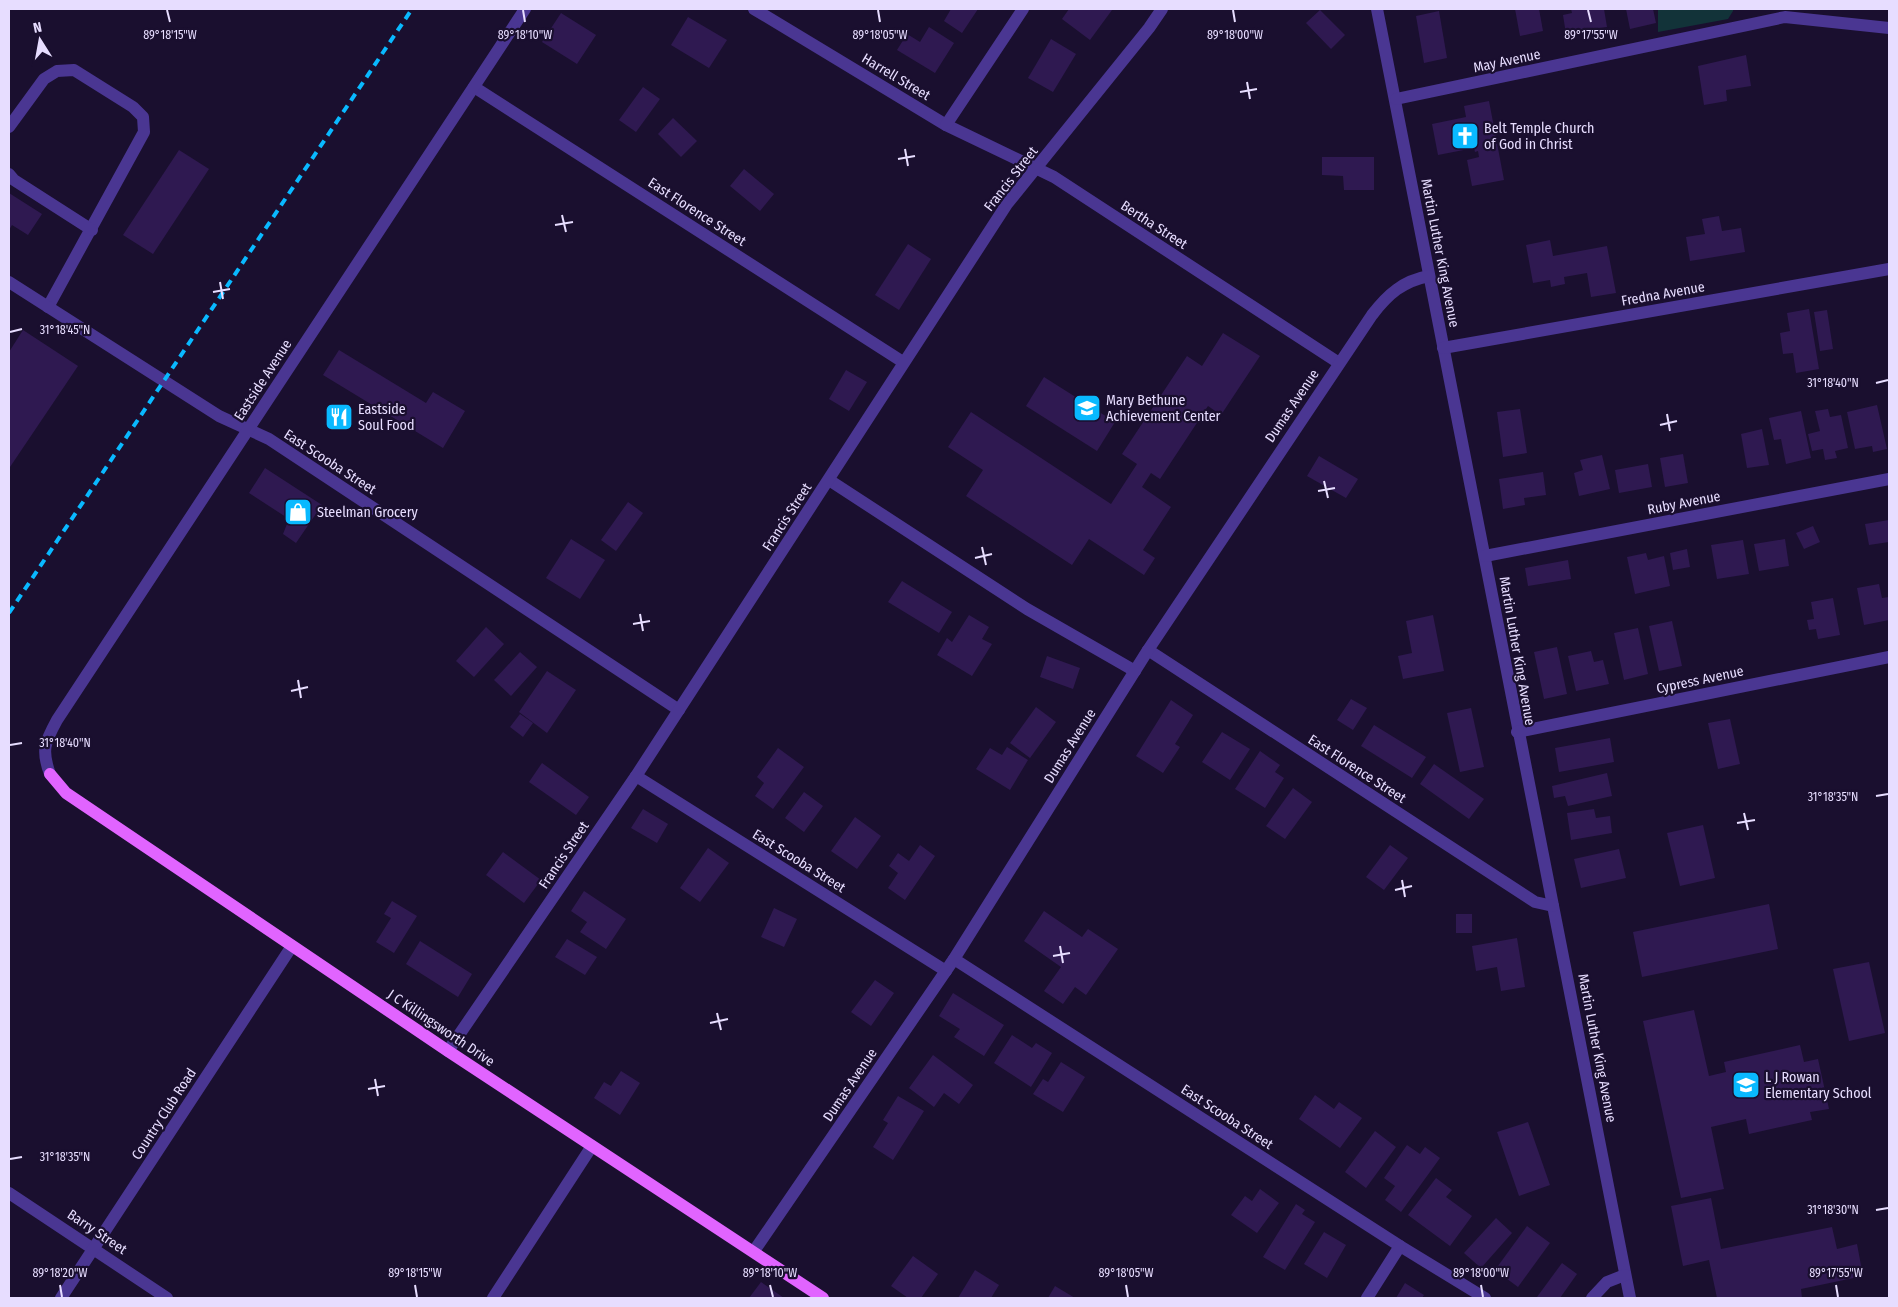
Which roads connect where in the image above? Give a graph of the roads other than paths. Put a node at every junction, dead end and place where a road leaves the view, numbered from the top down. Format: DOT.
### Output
graph roads {
  1 [pos="525,9"];
  2 [pos="754,9"];
  3 [pos="1023,9"];
  4 [pos="1162,9"];
  5 [pos="1377,9"];
  6 [pos="1889,28"];
  7 [pos="474,87"];
  8 [pos="1396,99"];
  9 [pos="946,125"];
  10 [pos="9,127"];
  11 [pos="1035,168"];
  12 [pos="9,174"];
  13 [pos="92,230"];
  14 [pos="1889,269"];
  15 [pos="1429,276"];
  16 [pos="9,282"];
  17 [pos="48,307"];
  18 [pos="1443,348"];
  19 [pos="903,362"];
  20 [pos="1339,363"];
  21 [pos="248,429"];
  22 [pos="1889,479"];
  23 [pos="829,480"];
  24 [pos="1485,556"];
  25 [pos="1148,650"];
  26 [pos="1889,656"];
  27 [pos="1135,671"];
  28 [pos="679,710"];
  29 [pos="1517,732"];
  30 [pos="50,774"];
  31 [pos="636,776"];
  32 [pos="1553,906"];
  33 [pos="292,946"];
  34 [pos="954,959"];
  35 [pos="946,971"];
  36 [pos="448,1051"];
  37 [pos="592,1146"];
  38 [pos="9,1193"];
  39 [pos="1400,1246"];
  40 [pos="94,1248"];
  41 [pos="754,1252"];
  42 [pos="1625,1275"];
  43 [pos="61,1298"];
  44 [pos="167,1298"];
  45 [pos="493,1298"];
  46 [pos="823,1298"];
  47 [pos="1367,1298"];
  48 [pos="1484,1298"];
  49 [pos="1592,1298"];
  50 [pos="1630,1298"];
  1 -- 7 [label="street, Eastside Avenue"];
  2 -- 9 [label="street, Harrell Street"];
  3 -- 9 [label="street"];
  4 -- 11 [label="street, Francis Street"];
  5 -- 8 [label="street, Martin Luther King Avenue"];
  6 -- 8 [label="street, May Avenue"];
  7 -- 19 [label="street, East Florence Street"];
  7 -- 21 [label="street, Eastside Avenue"];
  8 -- 15 [label="street, Martin Luther King Avenue"];
  9 -- 11 [label="street, Bertha Street"];
  10 -- 13 [label="street"];
  11 -- 19 [label="street, Francis Street"];
  11 -- 20 [label="street, Bertha Street"];
  12 -- 13 [label="street"];
  13 -- 17 [label="street"];
  14 -- 18 [label="street, Fredna Avenue"];
  15 -- 18 [label="street, Martin Luther King Avenue"];
  15 -- 20 [label="street, Dumas Avenue"];
  16 -- 17 [label="street, East Scooba Street"];
  17 -- 21 [label="street, East Scooba Street"];
  18 -- 24 [label="street, Martin Luther King Avenue"];
  19 -- 23 [label="street, Francis Street"];
  20 -- 25 [label="street, Dumas Avenue"];
  21 -- 28 [label="street, East Scooba Street"];
  21 -- 30 [label="street, Eastside Avenue"];
  22 -- 24 [label="street, Ruby Avenue"];
  23 -- 27 [label="street"];
  23 -- 28 [label="street, Francis Street"];
  24 -- 29 [label="street, Martin Luther King Avenue"];
  25 -- 27 [label="street, Dumas Avenue"];
  25 -- 32 [label="street, East Florence Street"];
  26 -- 29 [label="street, Cypress Avenue"];
  27 -- 34 [label="street, Dumas Avenue"];
  28 -- 31 [label="street, Francis Street"];
  29 -- 32 [label="street, Martin Luther King Avenue"];
  30 -- 33 [label="main road, J C Killingsworth Drive"];
  31 -- 35 [label="street, East Scooba Street"];
  31 -- 36 [label="street, Francis Street"];
  32 -- 42 [label="street, Martin Luther King Avenue"];
  33 -- 36 [label="main road, J C Killingsworth Drive"];
  33 -- 40 [label="street, Country Club Road"];
  34 -- 35 [label="street, Dumas Avenue"];
  34 -- 39 [label="street, East Scooba Street"];
  35 -- 41 [label="street, Dumas Avenue"];
  36 -- 37 [label="main road, J C Killingsworth Drive"];
  37 -- 41 [label="main road, J C Killingsworth Drive"];
  37 -- 45 [label="street"];
  38 -- 40 [label="street, Barry Street"];
  39 -- 47 [label="street"];
  39 -- 48 [label="street, East Scooba Street"];
  40 -- 43 [label="street, Country Club Road"];
  40 -- 44 [label="street, Barry Street"];
  41 -- 46 [label="main road, J C Killingsworth Drive"];
  42 -- 49 [label="street"];
  42 -- 50 [label="street, Martin Luther King Avenue"];
}
